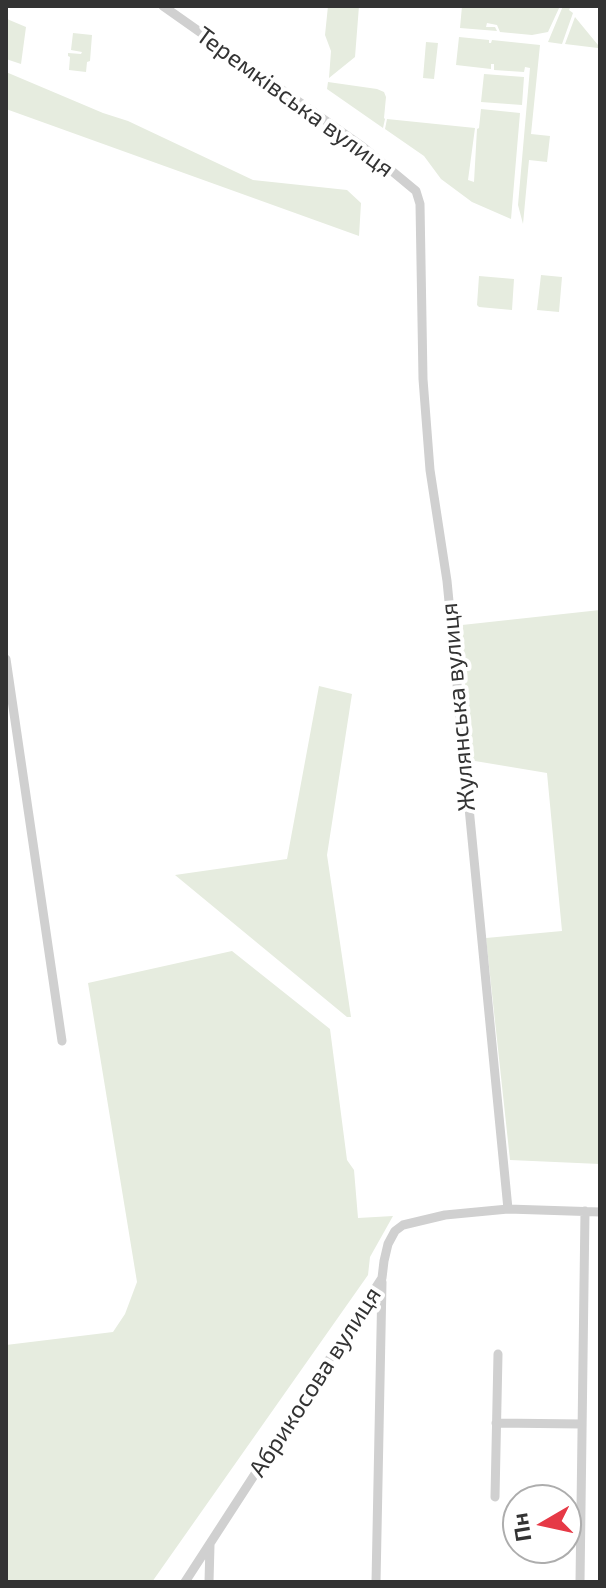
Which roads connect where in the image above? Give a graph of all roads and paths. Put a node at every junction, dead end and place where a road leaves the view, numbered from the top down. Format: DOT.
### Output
graph roads {
  1 [pos="163,6"];
  2 [pos="420,204"];
  3 [pos="6,659"];
  4 [pos="62,1041"];
  5 [pos="508,1209"];
  6 [pos="585,1211"];
  7 [pos="600,1212"];
  8 [pos="382,1278"];
  9 [pos="498,1354"];
  10 [pos="496,1423"];
  11 [pos="582,1424"];
  12 [pos="495,1497"];
  13 [pos="210,1545"];
  14 [pos="185,1582"];
  15 [pos="209,1582"];
  16 [pos="376,1582"];
  17 [pos="580,1582"];
  1 -- 2 [label="street, Теремківська вулиця"];
  2 -- 5 [label="street, Жулянська вулиця"];
  3 -- 4 [label="street"];
  5 -- 6 [label="street, Абрикосова вулиця"];
  5 -- 8 [label="street, Абрикосова вулиця"];
  6 -- 7 [label="street, Абрикосова вулиця"];
  6 -- 11 [label="street"];
  8 -- 13 [label="street, Абрикосова вулиця"];
  8 -- 16 [label="street"];
  9 -- 10 [label="street"];
  10 -- 11 [label="street"];
  10 -- 12 [label="street"];
  11 -- 17 [label="street"];
  13 -- 14 [label="street, Абрикосова вулиця"];
  13 -- 15 [label="street"];
}
